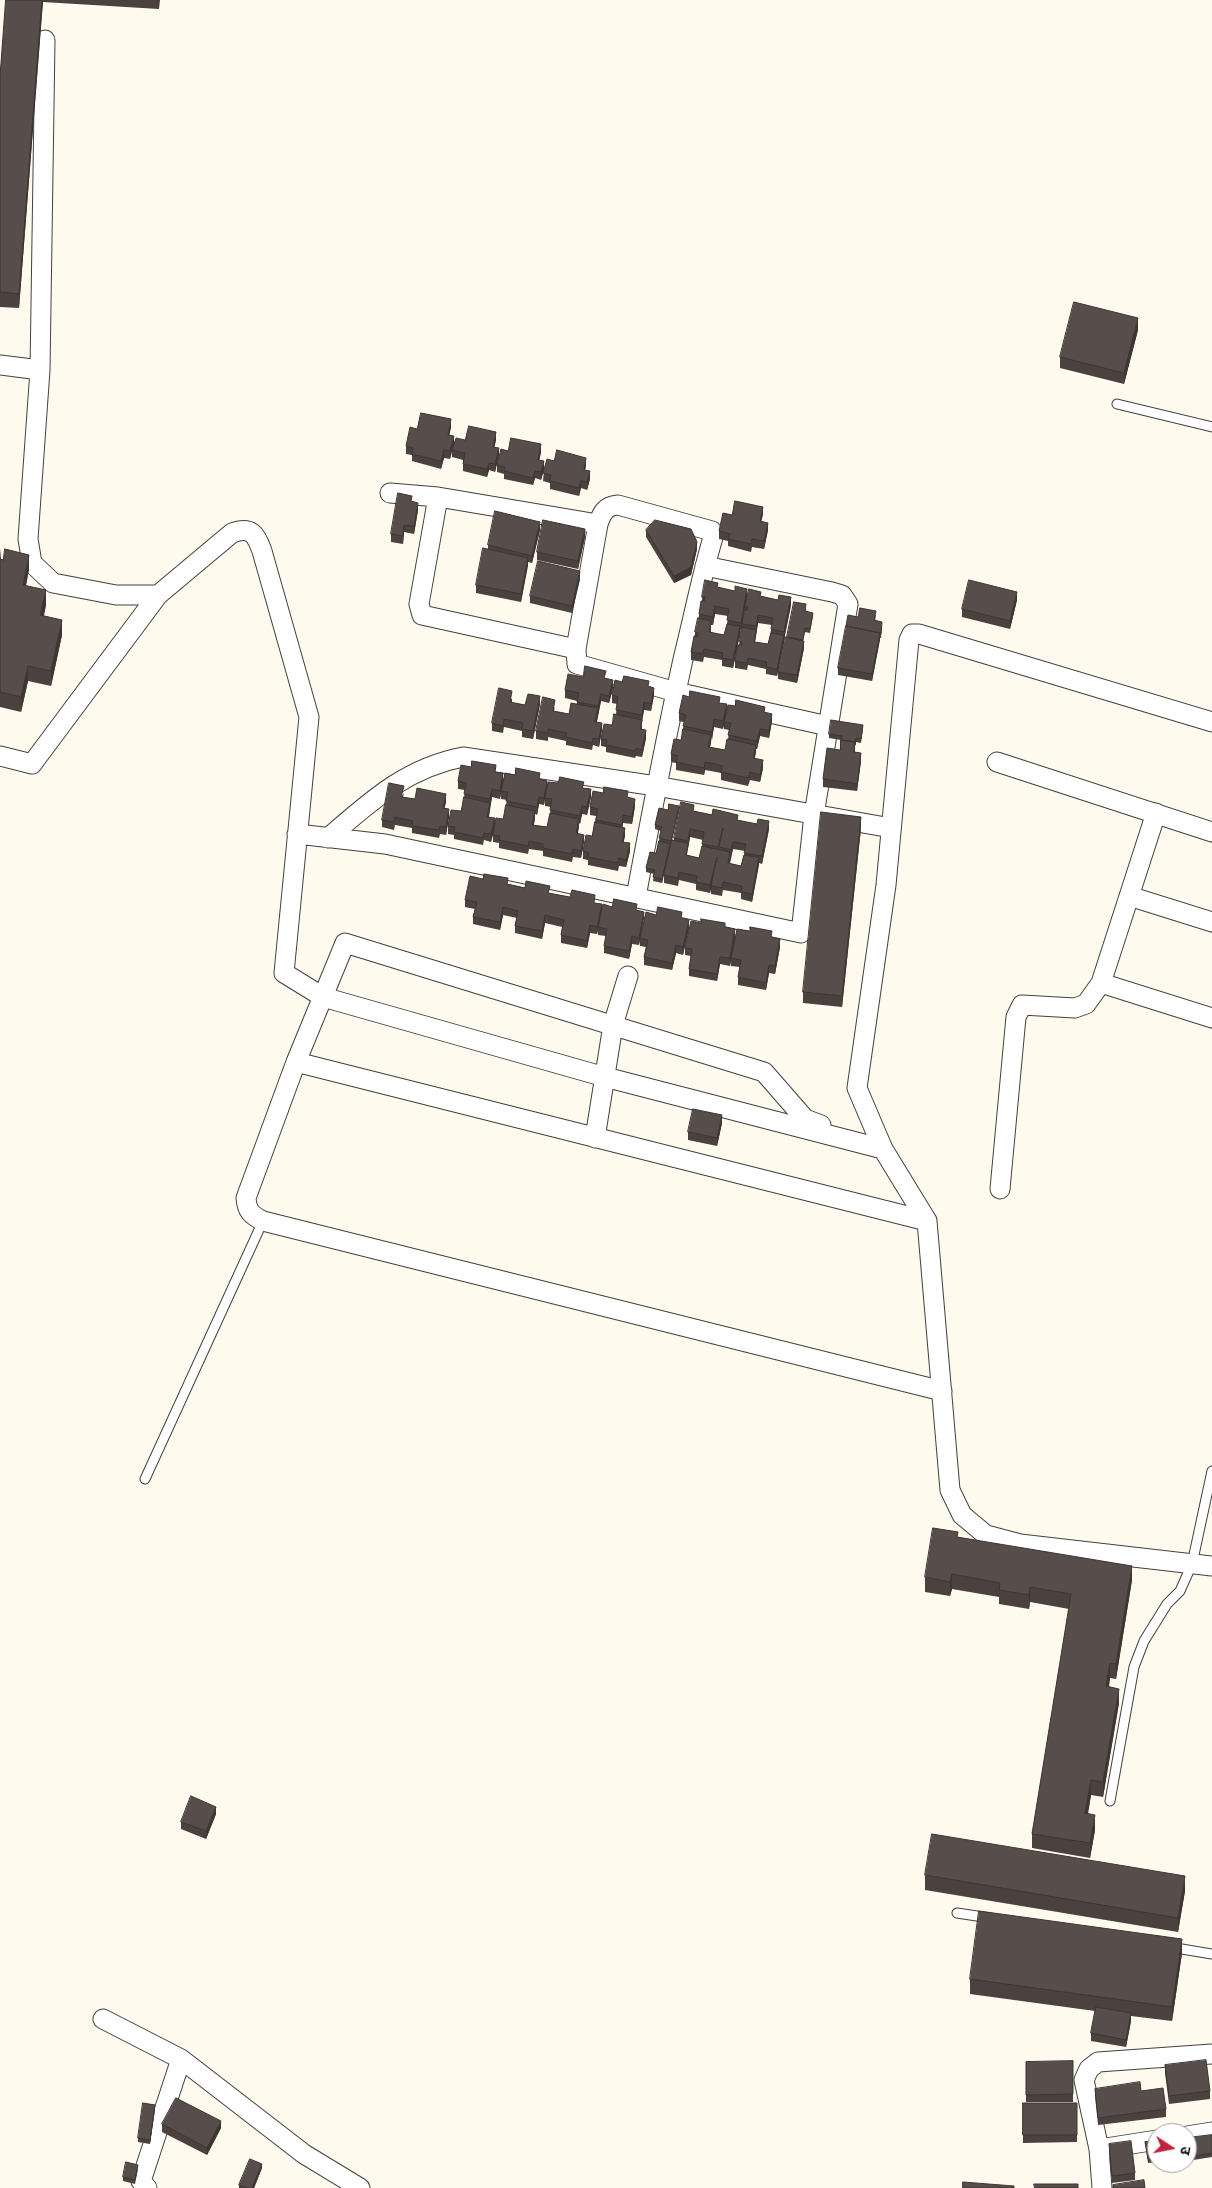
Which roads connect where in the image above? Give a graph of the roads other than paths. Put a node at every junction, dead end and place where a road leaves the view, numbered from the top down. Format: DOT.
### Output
graph roads {
  1 [pos="45,40"];
  2 [pos="0,365"];
  3 [pos="40,370"];
  4 [pos="1117,404"];
  5 [pos="1212,427"];
  6 [pos="390,493"];
  7 [pos="438,497"];
  8 [pos="598,524"];
  9 [pos="705,566"];
  10 [pos="158,595"];
  11 [pos="576,649"];
  12 [pos="676,692"];
  13 [pos="1212,722"];
  14 [pos="828,726"];
  15 [pos="0,756"];
  16 [pos="997,762"];
  17 [pos="656,786"];
  18 [pos="1156,814"];
  19 [pos="814,815"];
  20 [pos="891,828"];
  21 [pos="1212,832"];
  22 [pos="298,834"];
  23 [pos="328,838"];
  24 [pos="1129,896"];
  25 [pos="636,897"];
  26 [pos="1212,922"];
  27 [pos="628,976"];
  28 [pos="1100,983"];
  29 [pos="323,997"];
  30 [pos="1212,1018"];
  31 [pos="613,1026"];
  32 [pos="296,1062"];
  33 [pos="605,1077"];
  34 [pos="595,1138"];
  35 [pos="882,1148"];
  36 [pos="1000,1189"];
  37 [pos="263,1221"];
  38 [pos="927,1222"];
  39 [pos="942,1391"];
  40 [pos="1212,1471"];
  41 [pos="145,1479"];
  42 [pos="1192,1564"];
  43 [pos="1212,1566"];
  44 [pos="1110,1801"];
  45 [pos="957,1913"];
  46 [pos="996,1919"];
  47 [pos="1163,1946"];
  48 [pos="1212,1954"];
  49 [pos="103,2019"];
  50 [pos="1212,2054"];
  51 [pos="181,2059"];
  52 [pos="1212,2132"];
  53 [pos="1197,2134"];
  54 [pos="1147,2142"];
  55 [pos="1099,2149"];
  56 [pos="147,2188"];
  57 [pos="360,2188"];
  58 [pos="1102,2188"];
  1 -- 3 [label="street"];
  2 -- 3 [label="street"];
  3 -- 10 [label="street"];
  4 -- 5 [label="lane"];
  6 -- 7 [label="street"];
  7 -- 8 [label="street"];
  7 -- 11 [label="street"];
  8 -- 9 [label="street"];
  8 -- 11 [label="street"];
  9 -- 12 [label="street"];
  9 -- 14 [label="street"];
  10 -- 15 [label="street"];
  10 -- 22 [label="street"];
  11 -- 12 [label="street"];
  12 -- 14 [label="street"];
  12 -- 17 [label="street"];
  13 -- 20 [label="street"];
  14 -- 19 [label="street"];
  16 -- 18 [label="street"];
  17 -- 19 [label="street"];
  17 -- 23 [label="street"];
  17 -- 25 [label="street"];
  18 -- 21 [label="street"];
  18 -- 24 [label="street"];
  19 -- 20 [label="street"];
  19 -- 25 [label="street"];
  20 -- 35 [label="street"];
  22 -- 23 [label="street"];
  22 -- 29 [label="street"];
  23 -- 25 [label="street"];
  24 -- 26 [label="street"];
  24 -- 28 [label="street"];
  27 -- 31 [label="street"];
  28 -- 30 [label="street"];
  28 -- 36 [label="street"];
  29 -- 31 [label="street"];
  29 -- 32 [label="street"];
  29 -- 33 [label="street"];
  31 -- 33 [label="street"];
  31 -- 35 [label="street"];
  32 -- 34 [label="street"];
  32 -- 37 [label="street"];
  33 -- 34 [label="street"];
  33 -- 35 [label="street"];
  34 -- 38 [label="street"];
  35 -- 38 [label="street"];
  37 -- 39 [label="street"];
  37 -- 41 [label="lane"];
  38 -- 39 [label="street"];
  39 -- 42 [label="street"];
  40 -- 42 [label="lane"];
  42 -- 43 [label="street"];
  42 -- 44 [label="lane"];
  45 -- 46 [label="lane"];
  47 -- 48 [label="lane"];
  49 -- 51 [label="street"];
  50 -- 55 [label="street"];
  51 -- 56 [label="street"];
  51 -- 57 [label="street"];
  52 -- 53 [label="street"];
  54 -- 55 [label="street"];
  55 -- 58 [label="street"];
}
